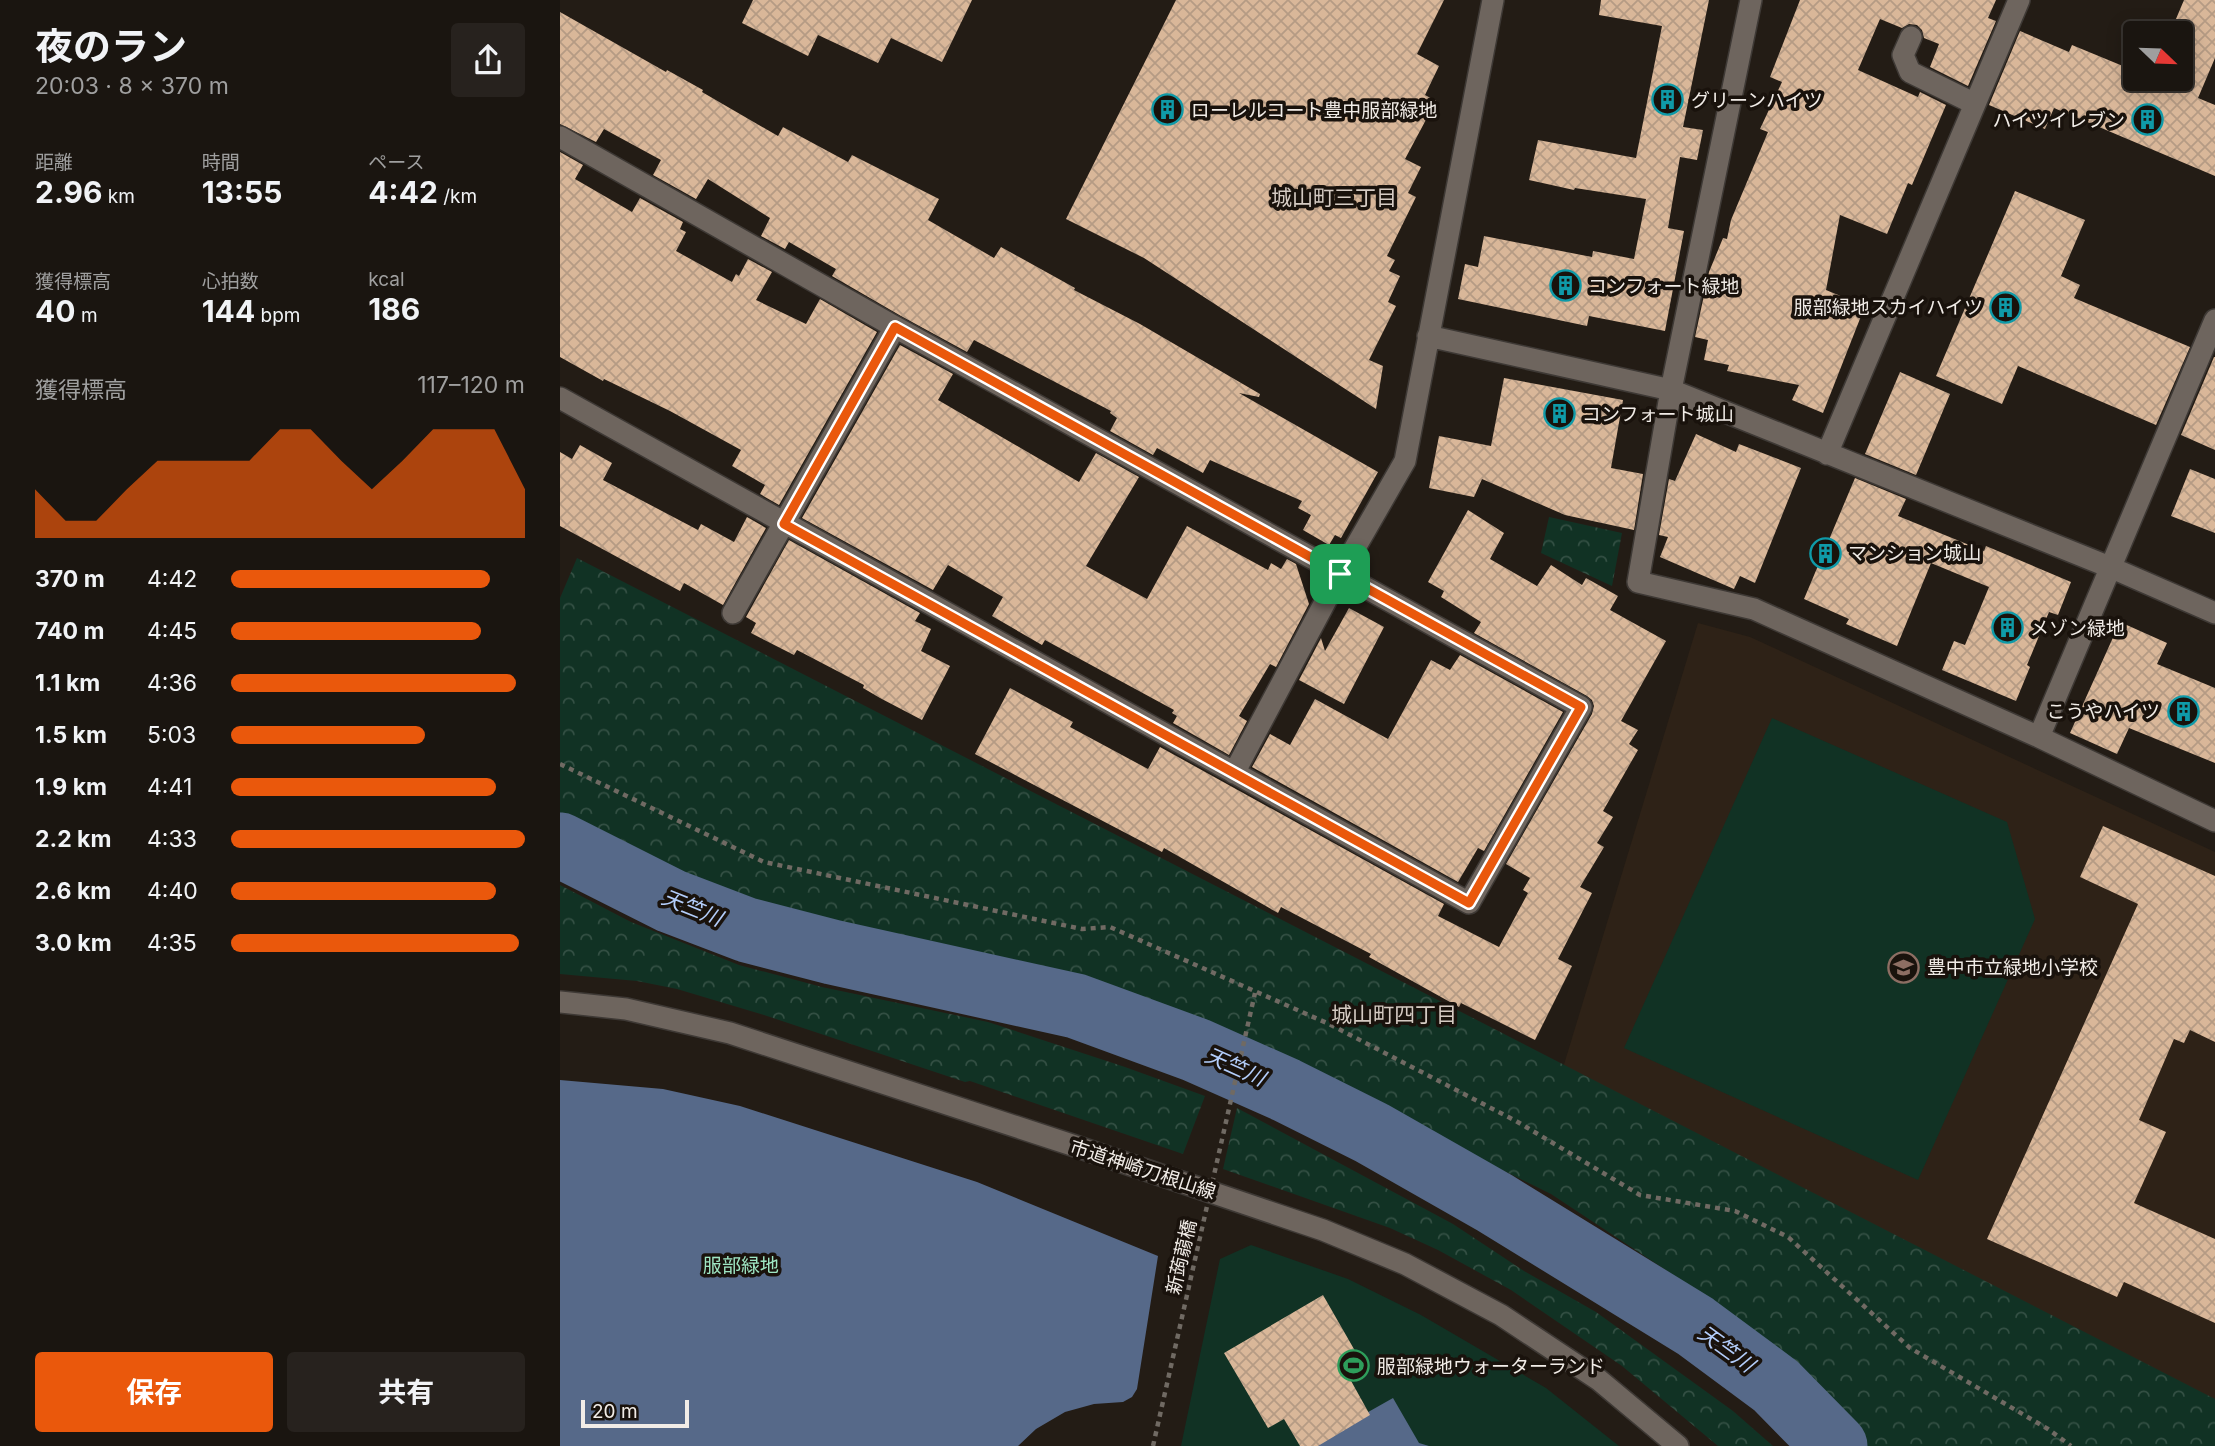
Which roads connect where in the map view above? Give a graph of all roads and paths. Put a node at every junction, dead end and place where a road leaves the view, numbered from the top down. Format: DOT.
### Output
graph roads {
  1 [pos="1493,0"];
  2 [pos="1751,0"];
  3 [pos="2019,0"];
  4 [pos="1911,37"];
  5 [pos="1975,104"];
  6 [pos="560,137"];
  7 [pos="2215,320"];
  8 [pos="895,327"];
  9 [pos="1428,336"];
  10 [pos="1671,390"];
  11 [pos="560,398"];
  12 [pos="1827,454"];
  13 [pos="784,524"];
  14 [pos="2112,568"];
  15 [pos="1340,574"];
  16 [pos="2215,612"];
  17 [pos="733,613"];
  18 [pos="2039,737"];
  19 [pos="560,764"];
  20 [pos="1234,773"];
  21 [pos="2215,821"];
  22 [pos="1255,992"];
  23 [pos="560,1002"];
  24 [pos="1153,1446"];
  25 [pos="1678,1446"];
  26 [pos="2071,1446"];
  1 -- 9 [label="street"];
  2 -- 10 [label="street"];
  3 -- 5 [label="street"];
  4 -- 5 [label="street"];
  5 -- 12 [label="street"];
  6 -- 8 [label="street"];
  7 -- 14 [label="street"];
  8 -- 13 [label="street"];
  8 -- 15 [label="street"];
  9 -- 10 [label="street"];
  9 -- 15 [label="street"];
  10 -- 12 [label="street"];
  10 -- 18 [label="street"];
  11 -- 13 [label="street"];
  12 -- 14 [label="street"];
  13 -- 17 [label="street"];
  13 -- 20 [label="street"];
  14 -- 16 [label="street"];
  14 -- 18 [label="street"];
  15 -- 20 [label="street"];
  15 -- 20 [label="street"];
  18 -- 21 [label="street"];
  19 -- 22 [label="path"];
  22 -- 24 [label="path, 新蒟蒻橋, bridge"];
  22 -- 26 [label="path"];
  23 -- 25 [label="street, 市道神崎刀根山線"];
}
